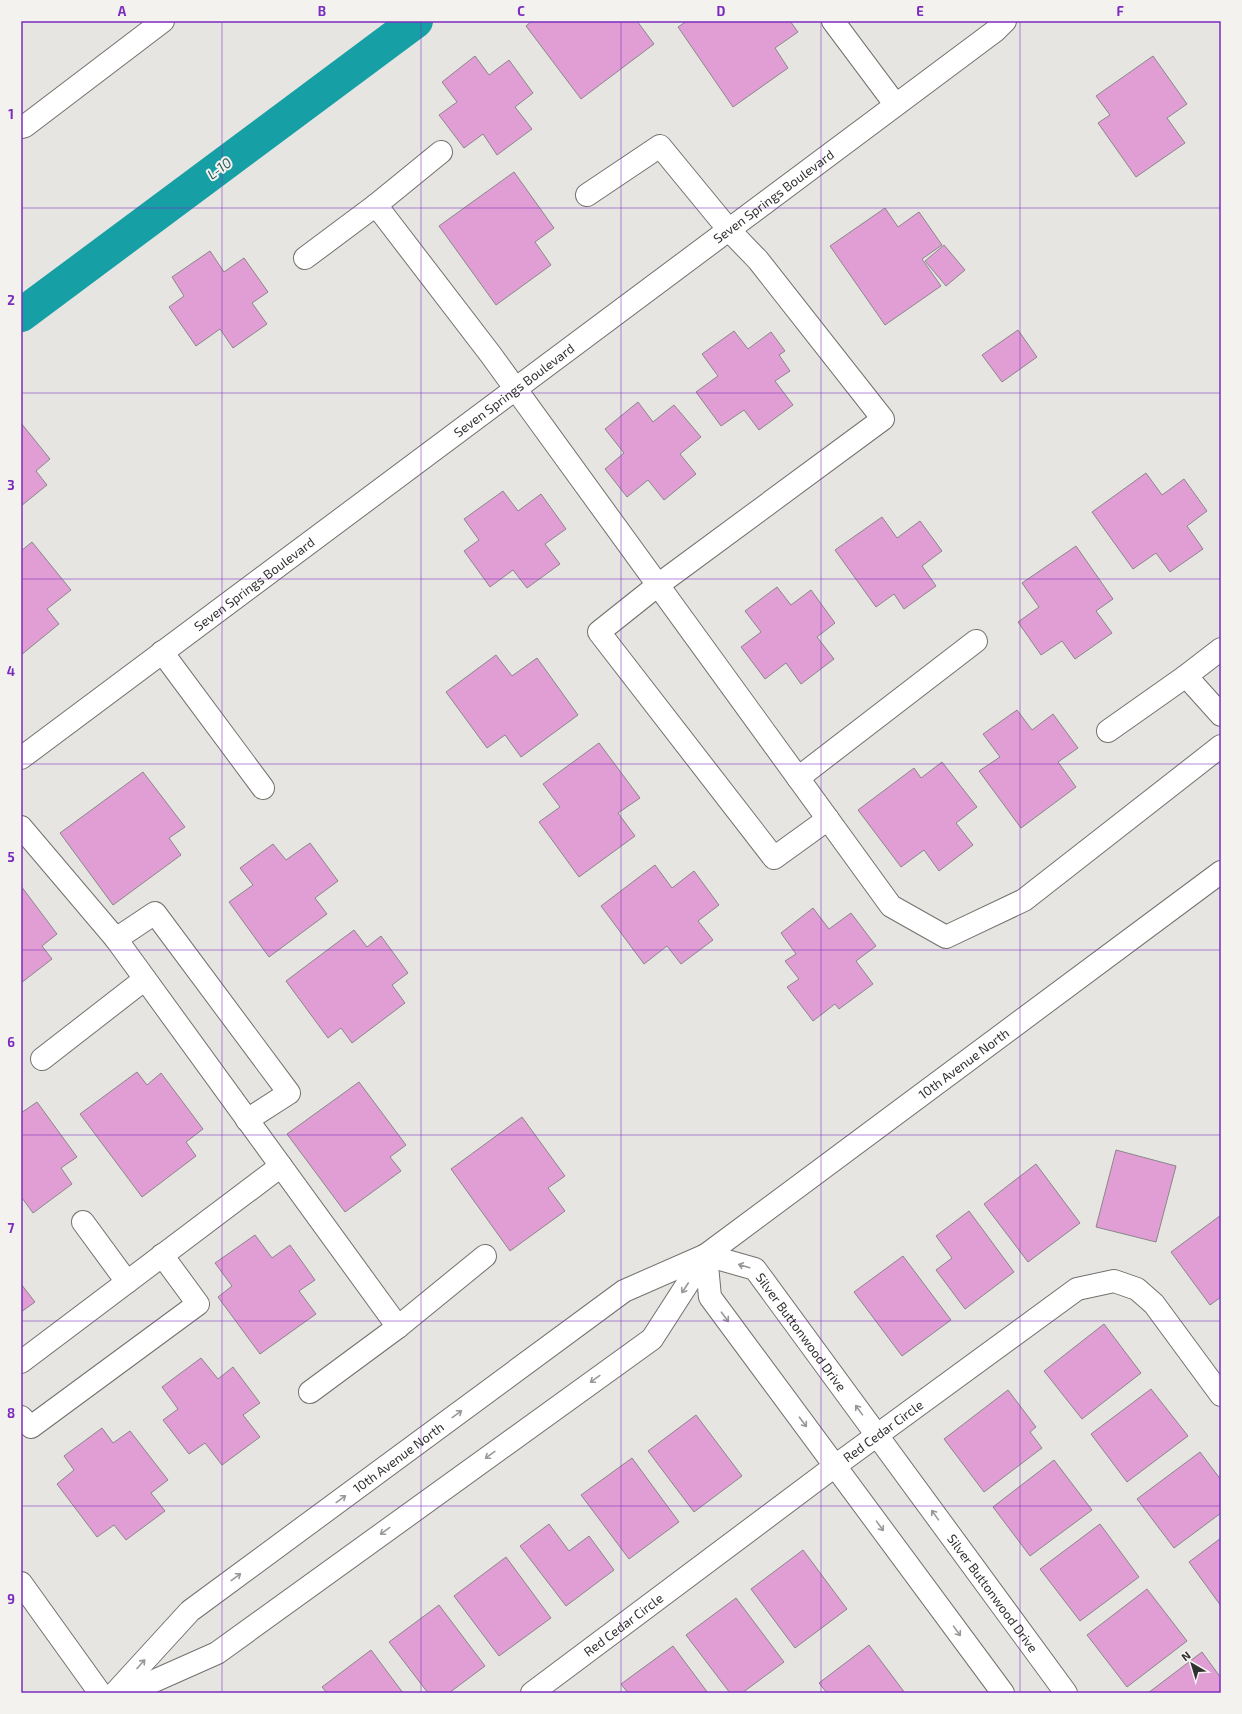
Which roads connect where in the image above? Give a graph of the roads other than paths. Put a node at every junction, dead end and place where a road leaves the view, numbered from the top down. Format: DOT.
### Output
graph roads {
  1 [pos="163,21"];
  2 [pos="833,21"];
  3 [pos="1005,21"];
  4 [pos="895,104"];
  5 [pos="21,127"];
  6 [pos="441,152"];
  7 [pos="587,195"];
  8 [pos="376,205"];
  9 [pos="730,230"];
  10 [pos="305,258"];
  11 [pos="515,389"];
  12 [pos="658,585"];
  13 [pos="976,641"];
  14 [pos="1221,649"];
  15 [pos="162,652"];
  16 [pos="1186,676"];
  17 [pos="1221,715"];
  18 [pos="1108,731"];
  19 [pos="1221,746"];
  20 [pos="21,758"];
  21 [pos="798,778"];
  22 [pos="263,788"];
  23 [pos="828,819"];
  24 [pos="21,827"];
  25 [pos="1221,872"];
  26 [pos="116,939"];
  27 [pos="145,979"];
  28 [pos="42,1059"];
  29 [pos="247,1120"];
  30 [pos="280,1166"];
  31 [pos="83,1222"];
  32 [pos="162,1255"];
  33 [pos="706,1255"];
  34 [pos="485,1256"];
  35 [pos="127,1282"];
  36 [pos="398,1327"];
  37 [pos="21,1362"];
  38 [pos="310,1392"];
  39 [pos="1221,1395"];
  40 [pos="21,1417"];
  41 [pos="877,1435"];
  42 [pos="835,1466"];
  43 [pos="21,1583"];
  44 [pos="100,1693"];
  45 [pos="115,1693"];
  46 [pos="127,1693"];
  47 [pos="532,1693"];
  48 [pos="1003,1693"];
  49 [pos="1066,1693"];
  1 -- 5 [label="street"];
  2 -- 4 [label="street"];
  3 -- 4 [label="street, Seven Springs Boulevard"];
  4 -- 9 [label="street, Seven Springs Boulevard"];
  6 -- 8 [label="street"];
  7 -- 9 [label="street"];
  8 -- 10 [label="street"];
  8 -- 11 [label="street"];
  9 -- 11 [label="street, Seven Springs Boulevard"];
  9 -- 12 [label="street"];
  11 -- 12 [label="street"];
  11 -- 15 [label="street, Seven Springs Boulevard"];
  12 -- 21 [label="street"];
  12 -- 23 [label="street"];
  13 -- 21 [label="street"];
  14 -- 16 [label="street"];
  15 -- 20 [label="street, Seven Springs Boulevard"];
  15 -- 22 [label="street"];
  16 -- 17 [label="street"];
  16 -- 18 [label="street"];
  19 -- 23 [label="street"];
  21 -- 23 [label="street"];
  24 -- 26 [label="street"];
  25 -- 33 [label="street, 10th Avenue North"];
  26 -- 27 [label="street"];
  26 -- 29 [label="street"];
  27 -- 28 [label="street"];
  27 -- 29 [label="street"];
  29 -- 30 [label="street"];
  30 -- 32 [label="street"];
  30 -- 36 [label="street"];
  31 -- 35 [label="street"];
  32 -- 35 [label="street"];
  32 -- 40 [label="street"];
  41 -- 33 [label="street, Silver Buttonwood Drive, one-way"];
  33 -- 42 [label="street, one-way"];
  45 -- 33 [label="street, 10th Avenue North, one-way"];
  33 -- 46 [label="street, 10th Avenue North, one-way"];
  34 -- 36 [label="street"];
  35 -- 37 [label="street"];
  36 -- 38 [label="street"];
  39 -- 41 [label="street, Red Cedar Circle"];
  41 -- 42 [label="street, Red Cedar Circle"];
  49 -- 41 [label="street, Silver Buttonwood Drive, one-way"];
  42 -- 47 [label="street, Red Cedar Circle"];
  42 -- 48 [label="street, one-way"];
  43 -- 44 [label="street"];
}
